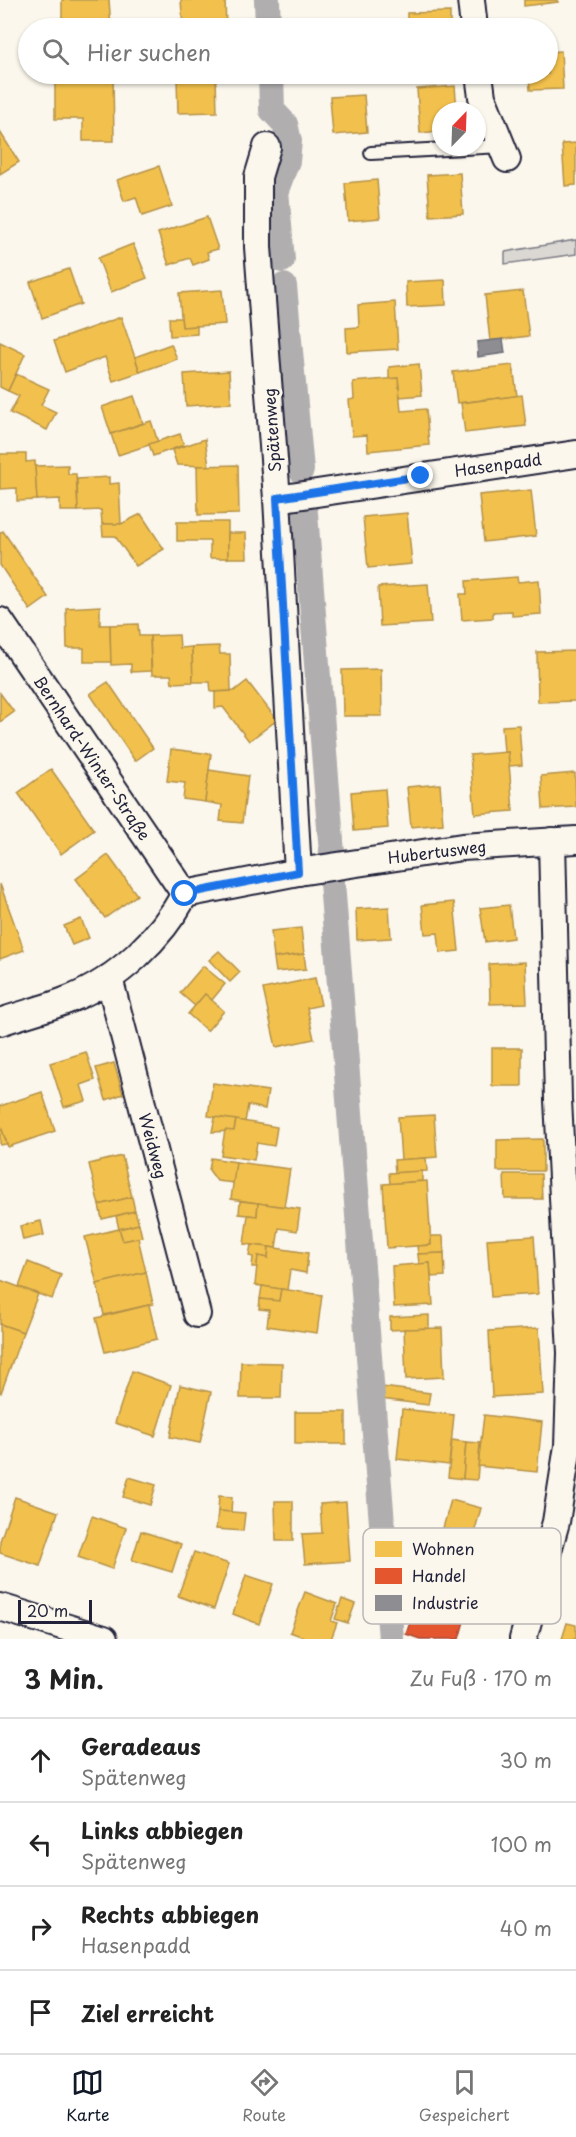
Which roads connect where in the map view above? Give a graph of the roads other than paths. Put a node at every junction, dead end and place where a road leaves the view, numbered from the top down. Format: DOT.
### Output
graph roads {
  1 [pos="471,0"];
  2 [pos="473,18"];
  3 [pos="480,84"];
  4 [pos="267,147"];
  5 [pos="504,152"];
  6 [pos="371,153"];
  7 [pos="576,454"];
  8 [pos="277,498"];
  9 [pos="0,621"];
  10 [pos="564,840"];
  11 [pos="298,872"];
  12 [pos="185,894"];
  13 [pos="109,978"];
  14 [pos="0,1022"];
  15 [pos="197,1314"];
  16 [pos="554,1528"];
  17 [pos="0,1607"];
  18 [pos="527,1624"];
  19 [pos="104,1639"];
  20 [pos="523,1639"];
  1 -- 2 [label="street"];
  3 -- 5 [label="street"];
  4 -- 8 [label="street, Spätenweg"];
  5 -- 6 [label="lane"];
  7 -- 8 [label="street, Hasenpadd"];
  8 -- 11 [label="street, Spätenweg"];
  9 -- 12 [label="street, Bernhard-Winter-Straße"];
  10 -- 11 [label="street, Hubertusweg"];
  10 -- 16 [label="street"];
  11 -- 12 [label="street"];
  12 -- 13 [label="street"];
  13 -- 14 [label="street"];
  13 -- 15 [label="street, Weidweg"];
  17 -- 19 [label="street"];
  18 -- 20 [label="street"];
}
